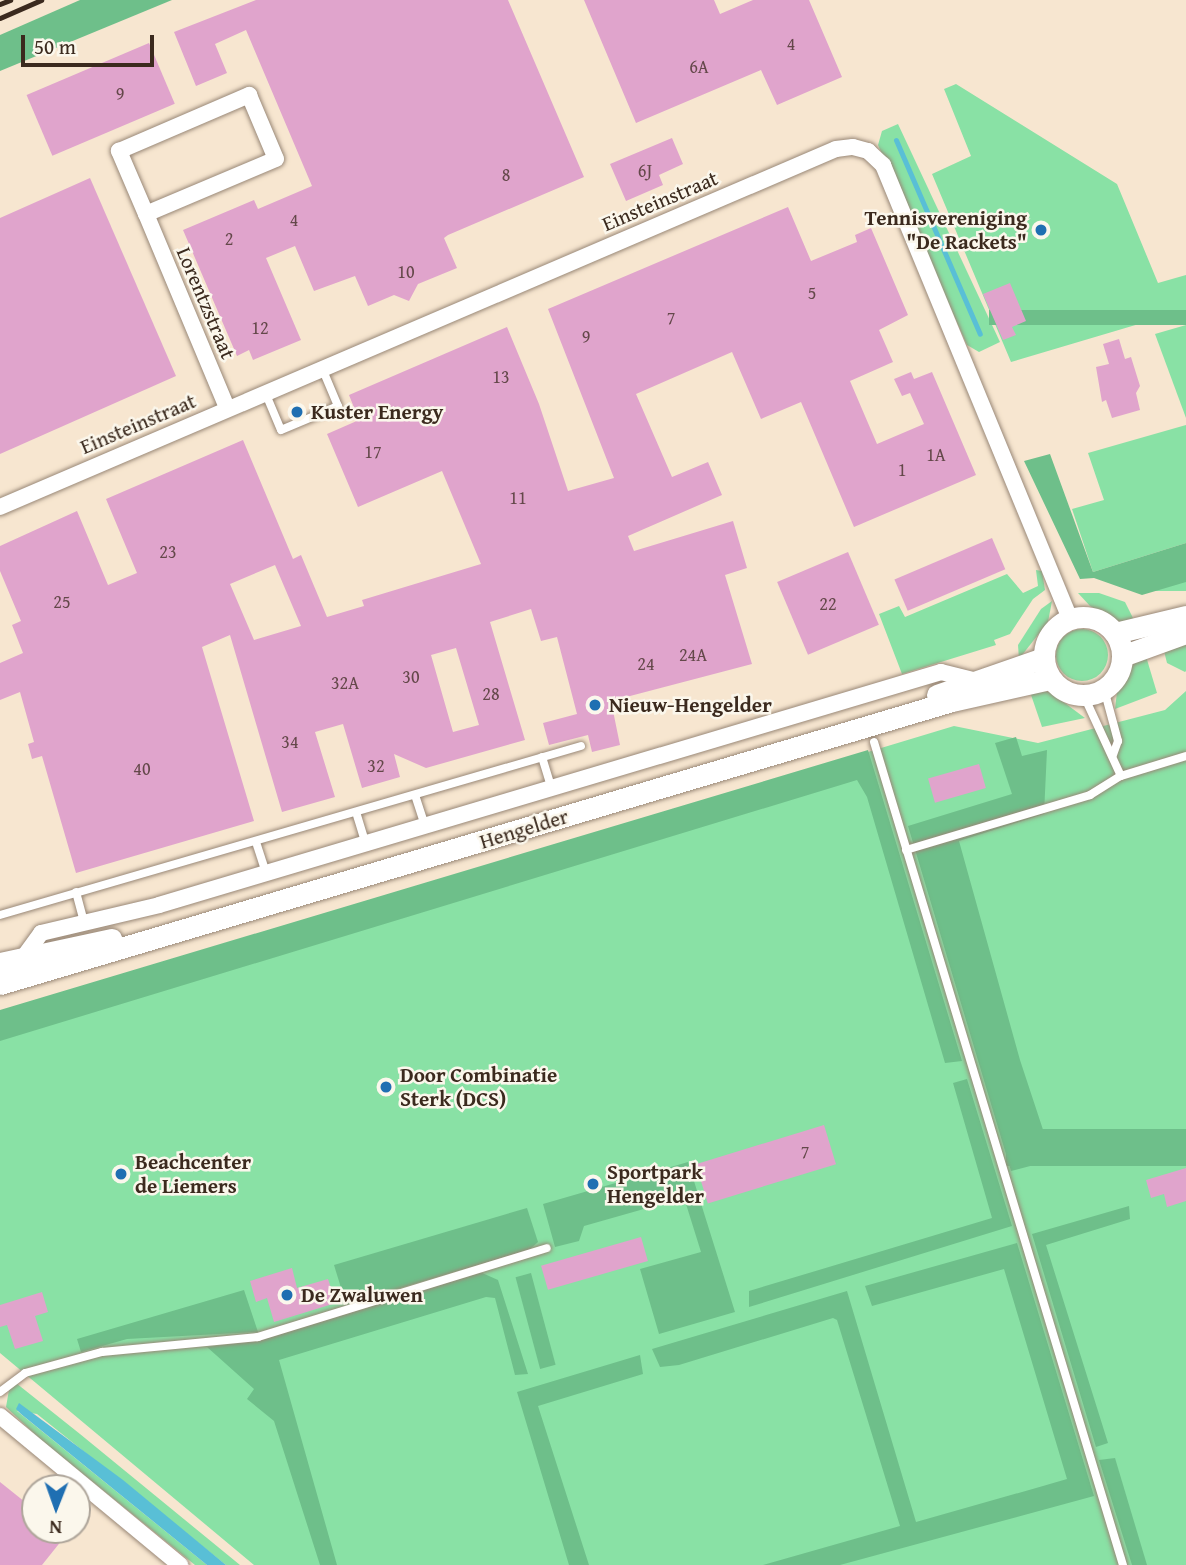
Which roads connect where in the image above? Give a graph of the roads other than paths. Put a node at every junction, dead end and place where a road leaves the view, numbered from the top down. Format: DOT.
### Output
graph roads {
  1 [pos="146,214"];
  2 [pos="322,368"];
  3 [pos="265,392"];
  4 [pos="227,408"];
  5 [pos="0,507"];
  6 [pos="1186,616"];
  7 [pos="1070,618"];
  8 [pos="1115,633"];
  9 [pos="1186,633"];
  10 [pos="1122,656"];
  11 [pos="1043,658"];
  12 [pos="1050,679"];
  13 [pos="972,680"];
  14 [pos="1104,689"];
  15 [pos="1084,696"];
  16 [pos="874,742"];
  17 [pos="581,746"];
  18 [pos="1114,755"];
  19 [pos="1186,756"];
  20 [pos="542,757"];
  21 [pos="1121,776"];
  22 [pos="551,786"];
  23 [pos="415,795"];
  24 [pos="356,812"];
  25 [pos="424,823"];
  26 [pos="256,842"];
  27 [pos="366,842"];
  28 [pos="906,850"];
  29 [pos="266,873"];
  30 [pos="76,892"];
  31 [pos="0,915"];
  32 [pos="84,922"];
  33 [pos="23,958"];
  34 [pos="0,963"];
  35 [pos="0,984"];
  36 [pos="547,1248"];
  37 [pos="0,1392"];
  38 [pos="0,1416"];
  39 [pos="180,1565"];
  40 [pos="1123,1565"];
  1 -- 1 [label="street, Lorentzstraat"];
  1 -- 4 [label="street, Lorentzstraat"];
  2 -- 3 [label="street, Einsteinstraat"];
  2 -- 3 [label="lane"];
  2 -- 7 [label="street, Einsteinstraat"];
  3 -- 4 [label="street, Einsteinstraat"];
  4 -- 5 [label="street, Einsteinstraat"];
  6 -- 8 [label="main road"];
  7 -- 8 [label="main road"];
  7 -- 11 [label="main road"];
  8 -- 10 [label="main road"];
  9 -- 10 [label="main road"];
  10 -- 14 [label="main road"];
  11 -- 12 [label="main road"];
  11 -- 13 [label="main road, Hengelder"];
  12 -- 15 [label="main road"];
  12 -- 35 [label="main road, Hengelder"];
  13 -- 22 [label="street, Hengelder"];
  13 -- 33 [label="main road, Hengelder"];
  14 -- 15 [label="main road"];
  14 -- 18 [label="lane"];
  15 -- 18 [label="lane"];
  16 -- 28 [label="lane"];
  17 -- 20 [label="lane"];
  18 -- 21 [label="lane"];
  19 -- 21 [label="lane"];
  20 -- 22 [label="lane"];
  20 -- 23 [label="lane"];
  21 -- 28 [label="lane"];
  22 -- 25 [label="street, Hengelder"];
  23 -- 24 [label="lane"];
  23 -- 25 [label="lane"];
  24 -- 26 [label="lane"];
  24 -- 27 [label="lane"];
  25 -- 27 [label="street, Hengelder"];
  26 -- 29 [label="lane"];
  26 -- 30 [label="lane"];
  27 -- 29 [label="street, Hengelder"];
  28 -- 40 [label="lane"];
  29 -- 32 [label="street, Hengelder"];
  30 -- 31 [label="lane"];
  30 -- 32 [label="lane"];
  32 -- 33 [label="street, Hengelder"];
  33 -- 34 [label="main road, Hengelder"];
  36 -- 37 [label="lane"];
  38 -- 39 [label="street"];
}
